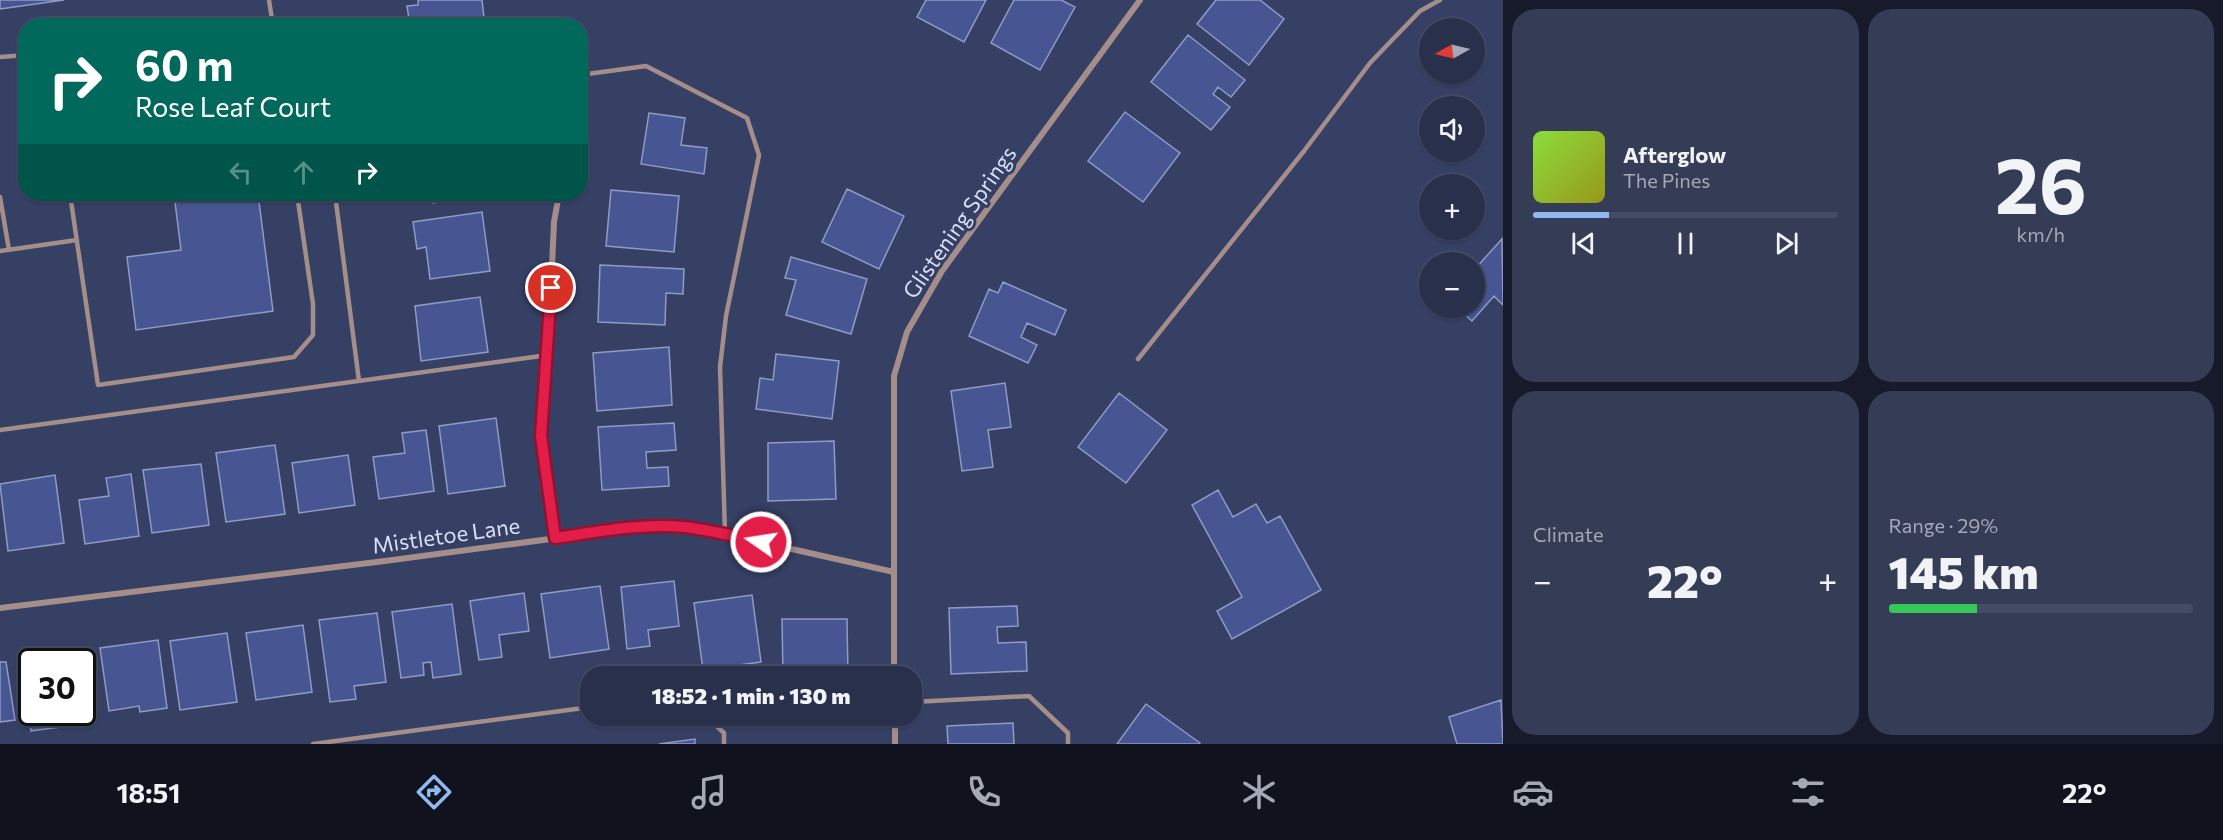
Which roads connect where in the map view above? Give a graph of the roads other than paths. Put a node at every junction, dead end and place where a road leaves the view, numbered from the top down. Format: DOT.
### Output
graph roads {
  1 [pos="269,0"];
  2 [pos="1140,0"];
  3 [pos="1440,0"];
  4 [pos="271,18"];
  5 [pos="18,56"];
  6 [pos="0,57"];
  7 [pos="588,74"];
  8 [pos="0,197"];
  9 [pos="71,201"];
  10 [pos="298,201"];
  11 [pos="336,201"];
  12 [pos="558,201"];
  13 [pos="76,240"];
  14 [pos="9,250"];
  15 [pos="0,251"];
  16 [pos="548,356"];
  17 [pos="1138,359"];
  18 [pos="359,381"];
  19 [pos="0,430"];
  20 [pos="725,534"];
  21 [pos="555,538"];
  22 [pos="894,572"];
  23 [pos="0,608"];
  24 [pos="894,666"];
  25 [pos="922,701"];
  26 [pos="580,708"];
  27 [pos="717,726"];
  28 [pos="895,726"];
  29 [pos="313,744"];
  30 [pos="724,744"];
  31 [pos="895,744"];
  32 [pos="1068,744"];
  1 -- 4 [label="lane"];
  2 -- 22 [label="street, Glistening Springs"];
  3 -- 17 [label="lane"];
  5 -- 6 [label="lane"];
  7 -- 20 [label="lane"];
  8 -- 14 [label="lane"];
  9 -- 13 [label="lane"];
  10 -- 13 [label="lane"];
  11 -- 18 [label="lane"];
  12 -- 16 [label="street"];
  13 -- 14 [label="lane"];
  14 -- 15 [label="lane"];
  16 -- 18 [label="lane"];
  16 -- 21 [label="street"];
  18 -- 19 [label="lane"];
  20 -- 21 [label="street, Mistletoe Lane"];
  20 -- 22 [label="street, Mistletoe Lane"];
  21 -- 23 [label="street, Mistletoe Lane"];
  22 -- 24 [label="street, Glistening Springs"];
  25 -- 32 [label="lane"];
  26 -- 29 [label="lane"];
  27 -- 30 [label="lane"];
  28 -- 31 [label="street"];
}
